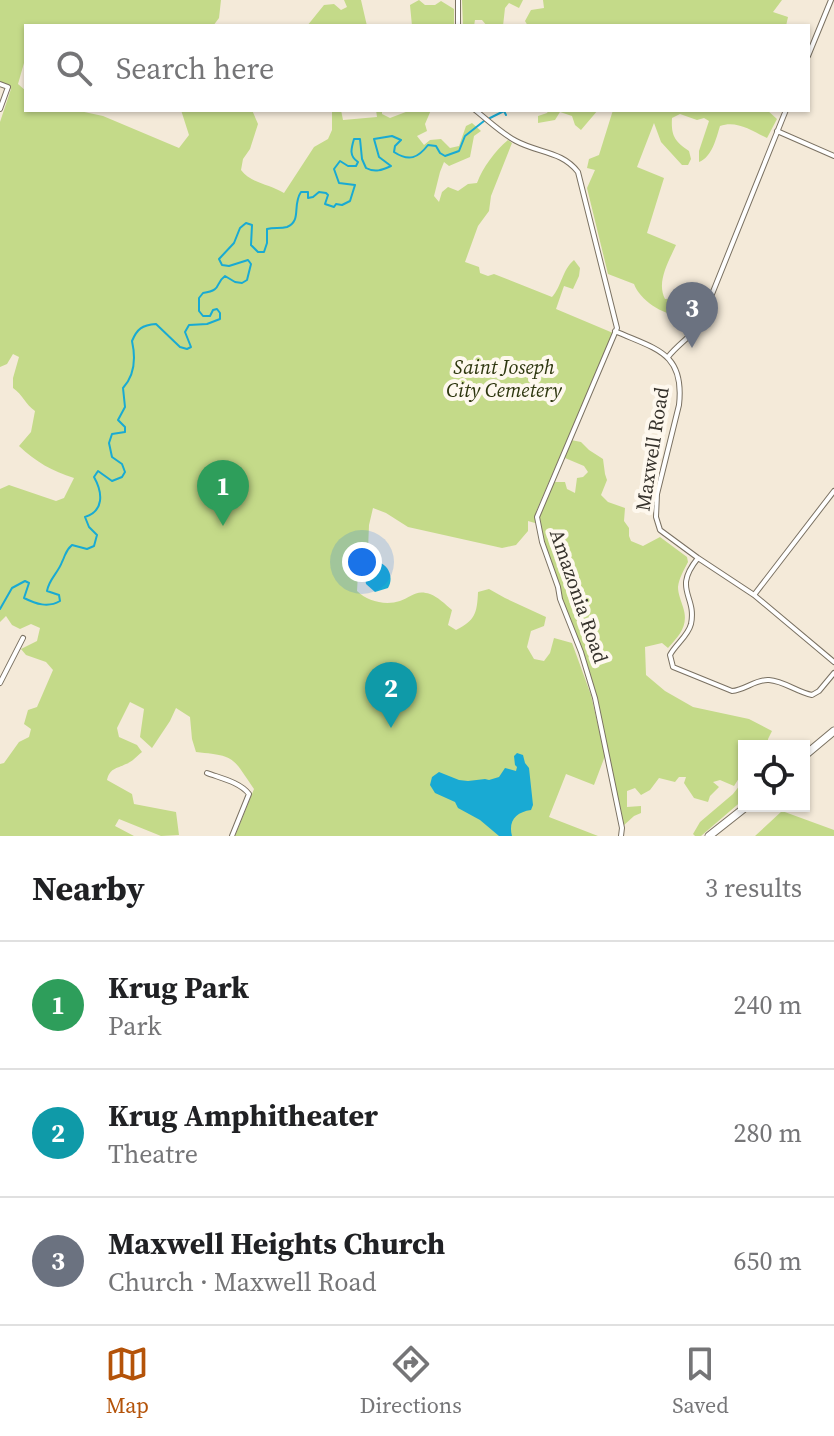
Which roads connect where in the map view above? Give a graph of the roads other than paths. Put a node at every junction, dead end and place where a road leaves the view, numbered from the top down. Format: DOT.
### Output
graph roads {
  1 [pos="458,0"];
  2 [pos="831,0"];
  3 [pos="458,24"];
  4 [pos="810,51"];
  5 [pos="0,84"];
  6 [pos="0,109"];
  7 [pos="478,112"];
  8 [pos="785,112"];
  9 [pos="777,131"];
  10 [pos="834,156"];
  11 [pos="615,331"];
  12 [pos="668,357"];
  13 [pos="834,491"];
  14 [pos="698,558"];
  15 [pos="754,595"];
  16 [pos="23,638"];
  17 [pos="834,662"];
  18 [pos="834,673"];
  19 [pos="0,683"];
  20 [pos="834,731"];
  21 [pos="810,751"];
  22 [pos="207,773"];
  23 [pos="740,812"];
  24 [pos="232,836"];
  25 [pos="621,836"];
  26 [pos="712,836"];
  1 -- 3 [label="street"];
  2 -- 4 [label="street"];
  5 -- 6 [label="street"];
  7 -- 11 [label="street"];
  8 -- 9 [label="street"];
  9 -- 10 [label="street"];
  9 -- 12 [label="street"];
  11 -- 12 [label="street"];
  11 -- 25 [label="street, Amazonia Road"];
  12 -- 14 [label="street, Maxwell Road"];
  13 -- 15 [label="street"];
  14 -- 15 [label="street, Maxwell Road"];
  14 -- 18 [label="street"];
  15 -- 17 [label="street, Maxwell Road"];
  16 -- 19 [label="street"];
  20 -- 21 [label="main road"];
  22 -- 24 [label="street"];
  23 -- 26 [label="main road"];
}
